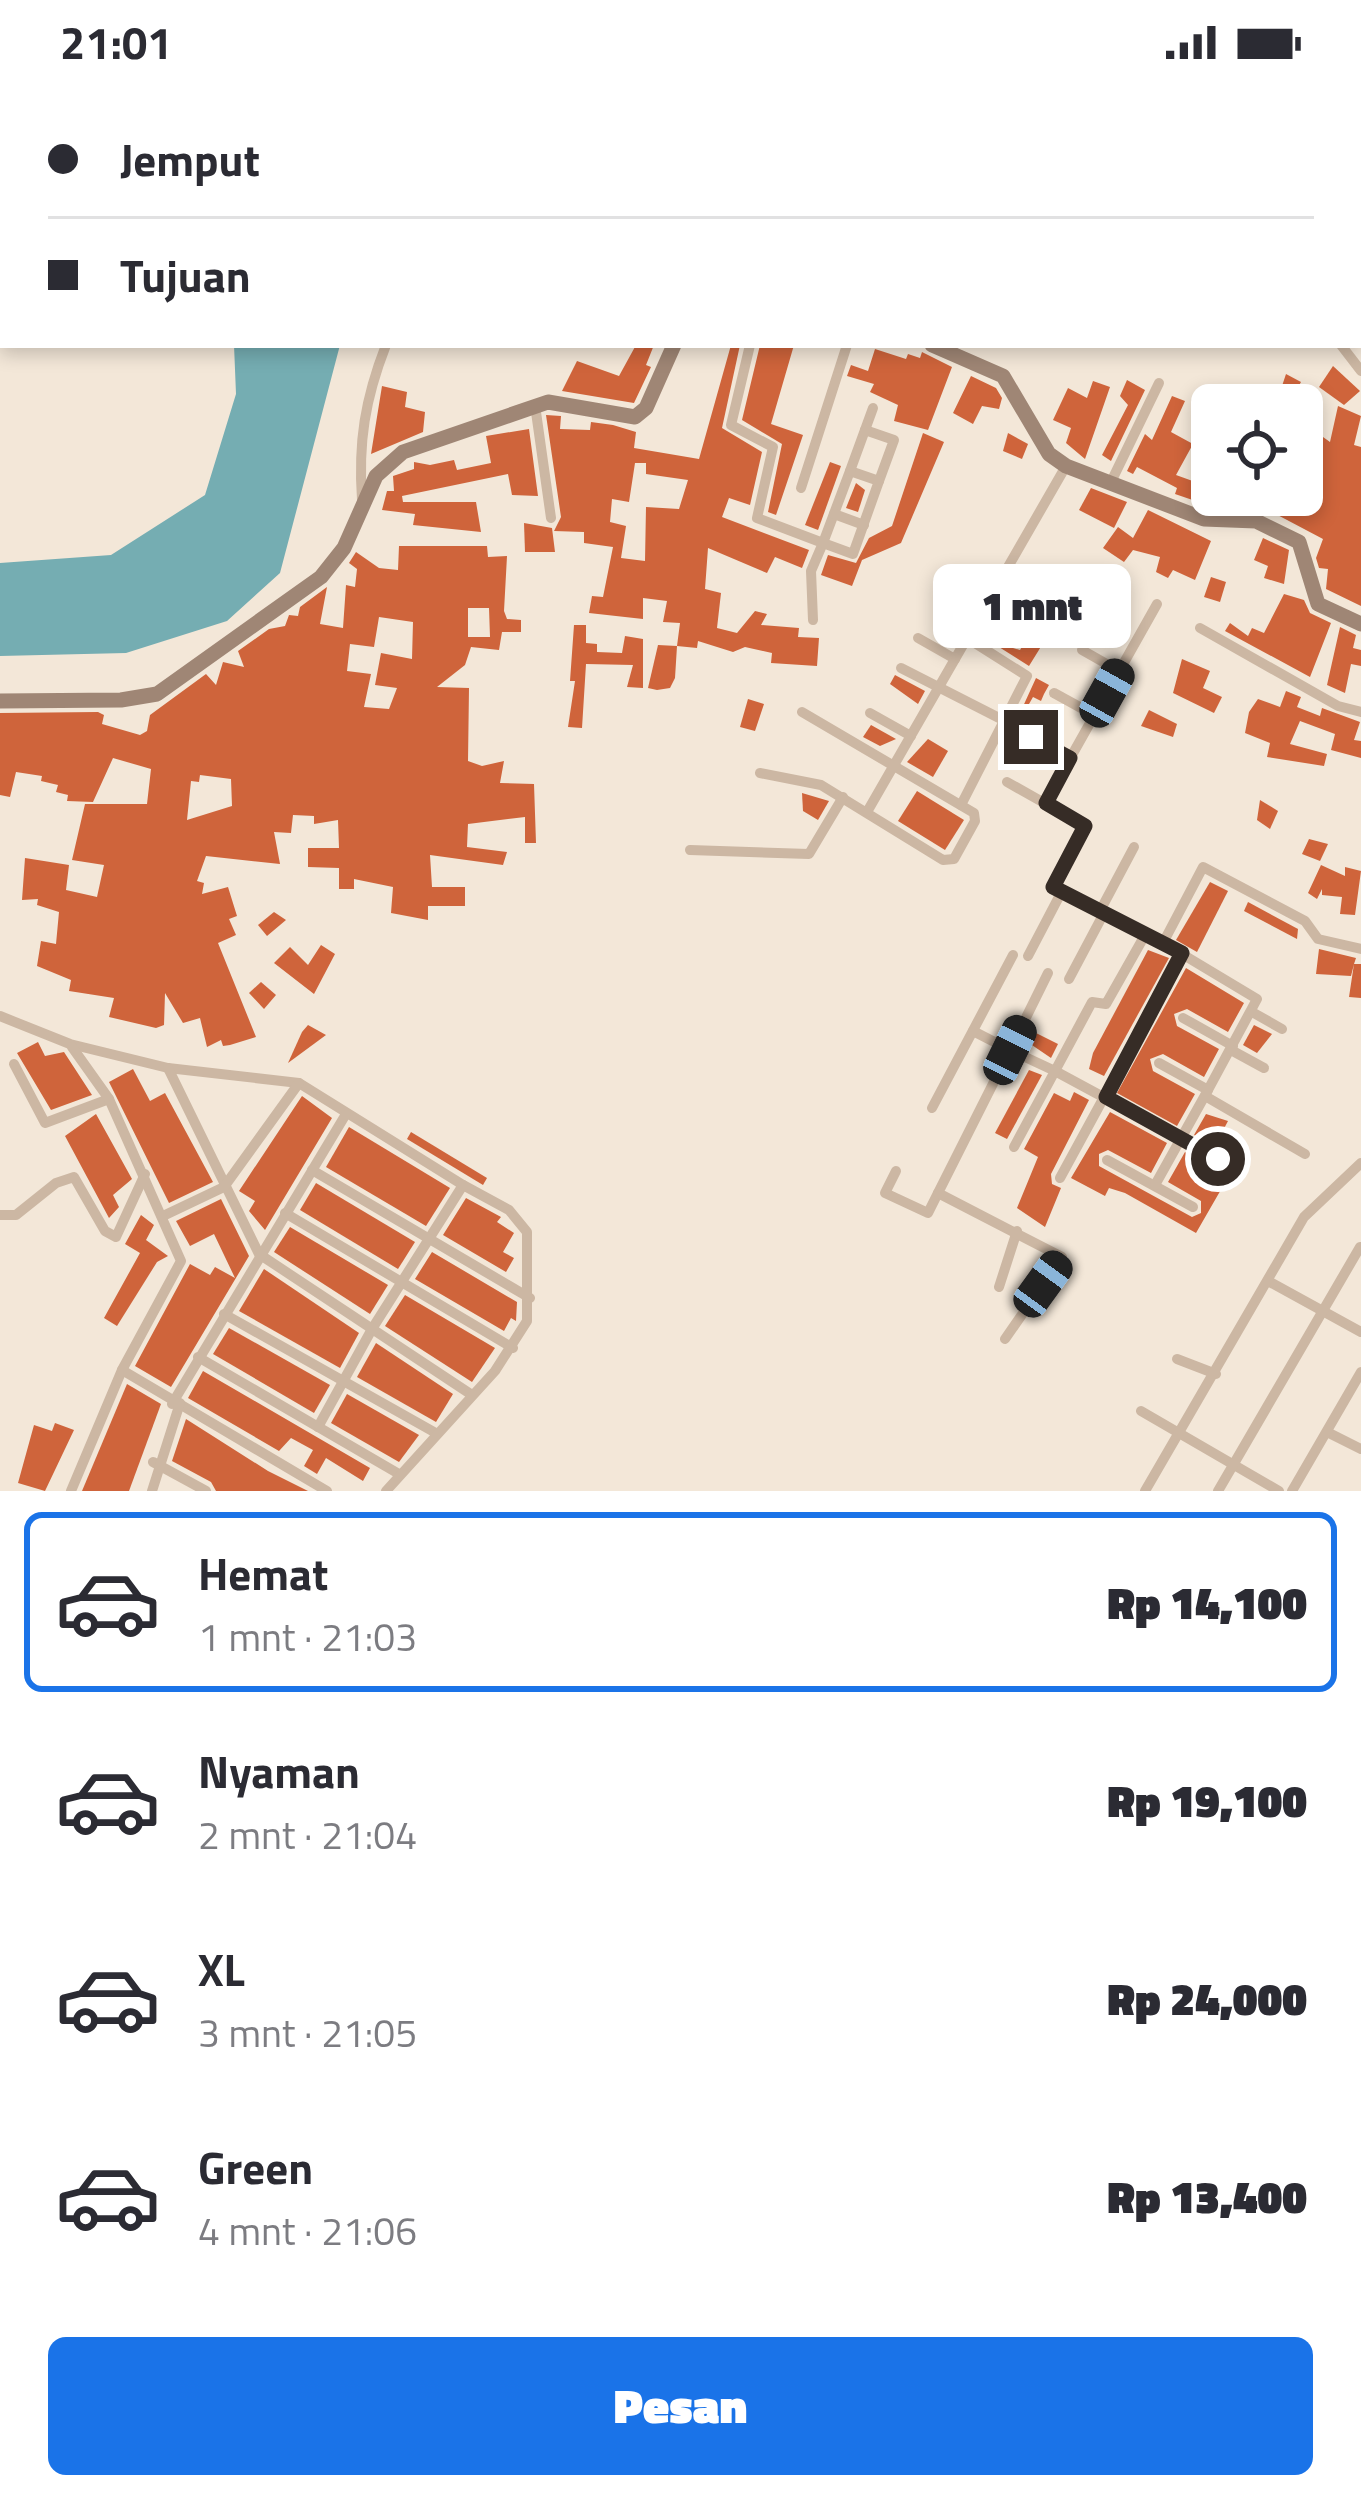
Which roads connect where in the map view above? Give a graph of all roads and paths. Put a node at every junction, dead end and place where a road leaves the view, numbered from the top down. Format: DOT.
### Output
graph roads {
  1 [pos="385,348"];
  2 [pos="673,348"];
  3 [pos="749,348"];
  4 [pos="846,348"];
  5 [pos="939,348"];
  6 [pos="1159,383"];
  7 [pos="535,405"];
  8 [pos="873,408"];
  9 [pos="865,430"];
  10 [pos="1066,466"];
  11 [pos="850,471"];
  12 [pos="879,481"];
  13 [pos="1111,482"];
  14 [pos="801,488"];
  15 [pos="362,500"];
  16 [pos="834,514"];
  17 [pos="1258,516"];
  18 [pos="550,518"];
  19 [pos="1256,521"];
  20 [pos="863,525"];
  21 [pos="824,543"];
  22 [pos="991,597"];
  23 [pos="940,604"];
  24 [pos="1156,604"];
  25 [pos="813,620"];
  26 [pos="975,624"];
  27 [pos="1361,624"];
  28 [pos="1200,628"];
  29 [pos="918,638"];
  30 [pos="967,638"];
  31 [pos="1066,638"];
  32 [pos="1082,650"];
  33 [pos="955,659"];
  34 [pos="902,668"];
  35 [pos="1119,671"];
  36 [pos="938,689"];
  37 [pos="1054,693"];
  38 [pos="0,700"];
  39 [pos="802,712"];
  40 [pos="1361,712"];
  41 [pos="870,713"];
  42 [pos="1094,715"];
  43 [pos="1005,722"];
  44 [pos="910,736"];
  45 [pos="1031,737"];
  46 [pos="1070,758"];
  47 [pos="895,763"];
  48 [pos="760,773"];
  49 [pos="1007,782"];
  50 [pos="843,797"];
  51 [pos="1046,803"];
  52 [pos="961,805"];
  53 [pos="867,812"];
  54 [pos="1134,847"];
  55 [pos="690,850"];
  56 [pos="1061,891"];
  57 [pos="1102,912"];
  58 [pos="1145,935"];
  59 [pos="1163,943"];
  60 [pos="1361,949"];
  61 [pos="1182,953"];
  62 [pos="1013,955"];
  63 [pos="1028,956"];
  64 [pos="1048,973"];
  65 [pos="1070,979"];
  66 [pos="1252,1012"];
  67 [pos="0,1016"];
  68 [pos="1183,1018"];
  69 [pos="1282,1029"];
  70 [pos="973,1031"];
  71 [pos="70,1044"];
  72 [pos="1232,1048"];
  73 [pos="1010,1050"];
  74 [pos="1159,1063"];
  75 [pos="14,1064"];
  76 [pos="1264,1068"];
  77 [pos="168,1069"];
  78 [pos="1055,1071"];
  79 [pos="299,1084"];
  80 [pos="1207,1093"];
  81 [pos="1106,1097"];
  82 [pos="109,1100"];
  83 [pos="932,1108"];
  84 [pos="346,1114"];
  85 [pos="1181,1139"];
  86 [pos="1014,1148"];
  87 [pos="1305,1154"];
  88 [pos="1218,1159"];
  89 [pos="1107,1160"];
  90 [pos="1361,1163"];
  91 [pos="312,1169"];
  92 [pos="896,1171"];
  93 [pos="145,1174"];
  94 [pos="1060,1178"];
  95 [pos="464,1185"];
  96 [pos="1156,1185"];
  97 [pos="224,1187"];
  98 [pos="938,1193"];
  99 [pos="1193,1207"];
  100 [pos="285,1213"];
  101 [pos="0,1214"];
  102 [pos="164,1216"];
  103 [pos="1017,1231"];
  104 [pos="431,1236"];
  105 [pos="1360,1247"];
  106 [pos="259,1254"];
  107 [pos="401,1281"];
  108 [pos="1268,1281"];
  109 [pos="999,1288"];
  110 [pos="530,1298"];
  111 [pos="1324,1310"];
  112 [pos="224,1313"];
  113 [pos="372,1329"];
  114 [pos="1361,1332"];
  115 [pos="1005,1339"];
  116 [pos="513,1348"];
  117 [pos="198,1357"];
  118 [pos="1177,1359"];
  119 [pos="122,1370"];
  120 [pos="1361,1372"];
  121 [pos="1216,1374"];
  122 [pos="341,1383"];
  123 [pos="472,1395"];
  124 [pos="178,1403"];
  125 [pos="1141,1411"];
  126 [pos="318,1427"];
  127 [pos="434,1432"];
  128 [pos="1327,1432"];
  129 [pos="1180,1434"];
  130 [pos="1361,1449"];
  131 [pos="157,1465"];
  132 [pos="1234,1465"];
  133 [pos="399,1474"];
  134 [pos="71,1491"];
  135 [pos="152,1491"];
  136 [pos="206,1491"];
  137 [pos="328,1491"];
  138 [pos="386,1491"];
  139 [pos="1145,1491"];
  140 [pos="1218,1491"];
  141 [pos="1279,1491"];
  142 [pos="1292,1491"];
  1 -- 15 [label="street"];
  2 -- 7 [label="street"];
  3 -- 21 [label="street"];
  4 -- 14 [label="street"];
  5 -- 10 [label="street"];
  6 -- 13 [label="street"];
  7 -- 15 [label="street"];
  7 -- 18 [label="street"];
  8 -- 9 [label="street"];
  9 -- 11 [label="street"];
  9 -- 12 [label="street"];
  10 -- 13 [label="street"];
  10 -- 22 [label="street"];
  11 -- 12 [label="street"];
  11 -- 16 [label="street"];
  12 -- 20 [label="street"];
  13 -- 19 [label="street"];
  15 -- 38 [label="street"];
  16 -- 20 [label="street"];
  16 -- 21 [label="street"];
  17 -- 19 [label="street"];
  19 -- 27 [label="street"];
  20 -- 21 [label="street"];
  21 -- 25 [label="street"];
  22 -- 26 [label="street"];
  22 -- 31 [label="street"];
  23 -- 26 [label="street"];
  24 -- 35 [label="street"];
  26 -- 30 [label="street"];
  28 -- 40 [label="street"];
  29 -- 33 [label="street"];
  30 -- 33 [label="street"];
  30 -- 43 [label="street"];
  32 -- 35 [label="street"];
  33 -- 36 [label="street"];
  34 -- 36 [label="street"];
  35 -- 42 [label="street"];
  36 -- 43 [label="street"];
  36 -- 44 [label="street"];
  37 -- 42 [label="street"];
  39 -- 47 [label="street"];
  41 -- 44 [label="street"];
  42 -- 46 [label="street"];
  43 -- 52 [label="street"];
  44 -- 47 [label="street"];
  45 -- 46 [label="street"];
  46 -- 51 [label="street"];
  47 -- 52 [label="street"];
  47 -- 53 [label="street"];
  48 -- 50 [label="street"];
  49 -- 51 [label="street"];
  50 -- 53 [label="street"];
  50 -- 55 [label="street"];
  51 -- 56 [label="street"];
  52 -- 53 [label="street"];
  54 -- 57 [label="street"];
  56 -- 57 [label="street"];
  56 -- 63 [label="street"];
  57 -- 58 [label="street"];
  57 -- 65 [label="street"];
  58 -- 59 [label="street"];
  58 -- 78 [label="street"];
  59 -- 60 [label="street"];
  59 -- 61 [label="street"];
  61 -- 66 [label="street"];
  61 -- 81 [label="street"];
  62 -- 70 [label="street"];
  64 -- 73 [label="street"];
  66 -- 69 [label="street"];
  66 -- 72 [label="street"];
  67 -- 71 [label="street"];
  68 -- 72 [label="street"];
  70 -- 73 [label="street"];
  70 -- 83 [label="street"];
  71 -- 77 [label="street"];
  71 -- 82 [label="street"];
  72 -- 76 [label="street"];
  72 -- 80 [label="street"];
  73 -- 78 [label="street"];
  73 -- 98 [label="street"];
  74 -- 80 [label="street"];
  75 -- 82 [label="street"];
  77 -- 79 [label="street"];
  77 -- 97 [label="street"];
  78 -- 81 [label="street"];
  78 -- 86 [label="street"];
  79 -- 84 [label="street"];
  79 -- 97 [label="street"];
  80 -- 85 [label="street"];
  80 -- 87 [label="street"];
  81 -- 85 [label="street"];
  81 -- 94 [label="street"];
  82 -- 93 [label="street"];
  84 -- 91 [label="street"];
  84 -- 95 [label="street"];
  85 -- 88 [label="street"];
  85 -- 96 [label="street"];
  89 -- 96 [label="street"];
  90 -- 108 [label="street"];
  91 -- 100 [label="street"];
  91 -- 104 [label="street"];
  92 -- 98 [label="street"];
  93 -- 101 [label="street"];
  93 -- 102 [label="street"];
  95 -- 104 [label="street"];
  95 -- 110 [label="street"];
  96 -- 99 [label="street"];
  97 -- 102 [label="street"];
  97 -- 106 [label="street"];
  98 -- 103 [label="street"];
  100 -- 106 [label="street"];
  100 -- 107 [label="street"];
  102 -- 119 [label="street"];
  103 -- 109 [label="street"];
  103 -- 115 [label="street"];
  104 -- 107 [label="street"];
  104 -- 110 [label="street"];
  105 -- 111 [label="street"];
  106 -- 112 [label="street"];
  106 -- 113 [label="street"];
  107 -- 113 [label="street"];
  107 -- 116 [label="street"];
  108 -- 111 [label="street"];
  108 -- 121 [label="street"];
  110 -- 116 [label="street"];
  111 -- 114 [label="street"];
  111 -- 132 [label="street"];
  112 -- 117 [label="street"];
  112 -- 122 [label="street"];
  113 -- 122 [label="street"];
  113 -- 123 [label="street"];
  116 -- 123 [label="street"];
  117 -- 124 [label="street"];
  117 -- 126 [label="street"];
  118 -- 121 [label="street"];
  119 -- 124 [label="street"];
  119 -- 134 [label="street"];
  120 -- 128 [label="street"];
  121 -- 129 [label="street"];
  122 -- 126 [label="street"];
  122 -- 127 [label="street"];
  123 -- 127 [label="street"];
  124 -- 131 [label="street"];
  124 -- 137 [label="street"];
  125 -- 129 [label="street"];
  126 -- 133 [label="street"];
  127 -- 133 [label="street"];
  128 -- 130 [label="street"];
  128 -- 142 [label="street"];
  129 -- 132 [label="street"];
  129 -- 139 [label="street"];
  131 -- 135 [label="street"];
  131 -- 136 [label="street"];
  132 -- 140 [label="street"];
  132 -- 141 [label="street"];
  133 -- 138 [label="street"];
}
